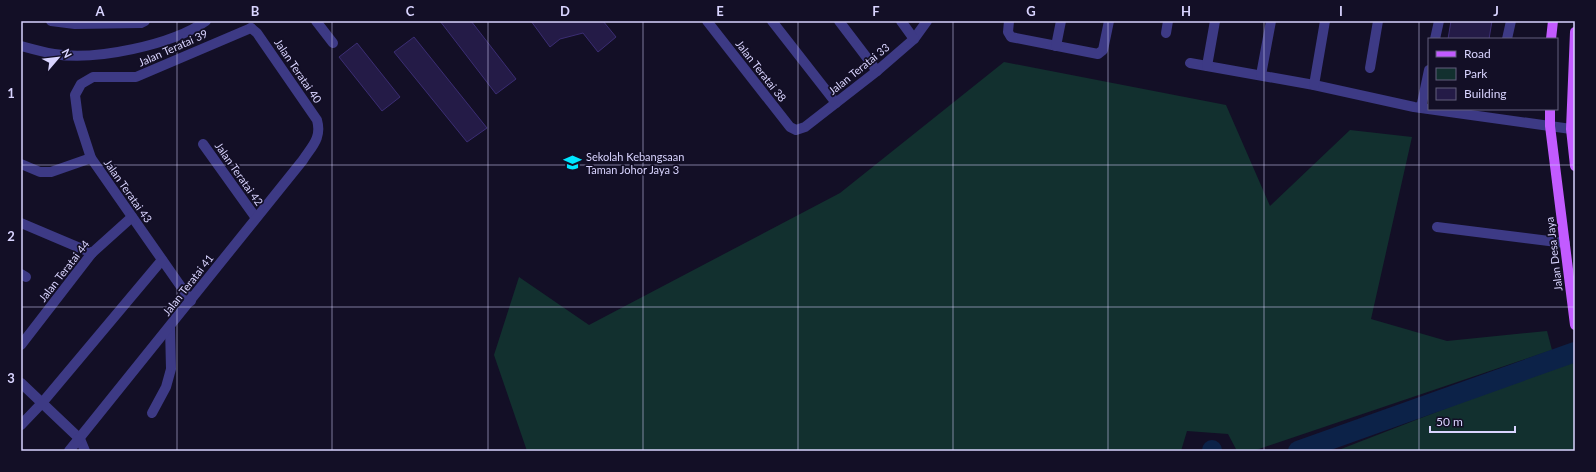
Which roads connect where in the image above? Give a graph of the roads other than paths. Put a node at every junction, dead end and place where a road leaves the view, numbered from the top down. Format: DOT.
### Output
graph roads {
  1 [pos="51,21"];
  2 [pos="145,21"];
  3 [pos="206,21"];
  4 [pos="316,21"];
  5 [pos="707,21"];
  6 [pos="772,21"];
  7 [pos="840,21"];
  8 [pos="901,21"];
  9 [pos="927,21"];
  10 [pos="1061,21"];
  11 [pos="1109,21"];
  12 [pos="1168,21"];
  13 [pos="1215,21"];
  14 [pos="1271,21"];
  15 [pos="1325,21"];
  16 [pos="1378,21"];
  17 [pos="1439,21"];
  18 [pos="1511,21"];
  19 [pos="1553,21"];
  20 [pos="249,24"];
  21 [pos="1008,25"];
  22 [pos="188,26"];
  23 [pos="1575,32"];
  24 [pos="1166,33"];
  25 [pos="914,38"];
  26 [pos="1435,38"];
  27 [pos="1507,38"];
  28 [pos="1551,38"];
  29 [pos="333,44"];
  30 [pos="21,46"];
  31 [pos="1056,46"];
  32 [pos="1190,63"];
  33 [pos="1207,66"];
  34 [pos="1370,68"];
  35 [pos="877,71"];
  36 [pos="1261,75"];
  37 [pos="1428,75"];
  38 [pos="81,84"];
  39 [pos="1314,85"];
  40 [pos="836,103"];
  41 [pos="1421,108"];
  42 [pos="1428,109"];
  43 [pos="1445,110"];
  44 [pos="1550,110"];
  45 [pos="1492,114"];
  46 [pos="1550,126"];
  47 [pos="800,129"];
  48 [pos="1571,129"];
  49 [pos="320,130"];
  50 [pos="203,144"];
  51 [pos="91,158"];
  52 [pos="21,164"];
  53 [pos="1575,166"];
  54 [pos="132,217"];
  55 [pos="256,218"];
  56 [pos="21,223"];
  57 [pos="1437,227"];
  58 [pos="1565,243"];
  59 [pos="92,253"];
  60 [pos="162,260"];
  61 [pos="191,301"];
  62 [pos="1575,325"];
  63 [pos="170,327"];
  64 [pos="24,334"];
  65 [pos="21,345"];
  66 [pos="21,383"];
  67 [pos="42,403"];
  68 [pos="152,413"];
  69 [pos="21,425"];
  70 [pos="80,439"];
  71 [pos="69,451"];
  72 [pos="85,451"];
  1 -- 2 [label="street"];
  3 -- 22 [label="street"];
  4 -- 29 [label="street"];
  5 -- 47 [label="street, Jalan Teratai 38"];
  6 -- 40 [label="street"];
  7 -- 35 [label="street"];
  8 -- 25 [label="street"];
  9 -- 25 [label="street, Jalan Teratai 33"];
  10 -- 31 [label="street"];
  11 -- 31 [label="street"];
  12 -- 24 [label="street"];
  13 -- 33 [label="street"];
  14 -- 36 [label="street"];
  15 -- 39 [label="street"];
  16 -- 34 [label="street"];
  17 -- 26 [label="street"];
  18 -- 27 [label="street"];
  19 -- 28 [label="main road"];
  20 -- 38 [label="street, Jalan Teratai 39"];
  20 -- 49 [label="street, Jalan Teratai 40"];
  21 -- 31 [label="street"];
  22 -- 30 [label="street"];
  23 -- 48 [label="main road"];
  25 -- 35 [label="street, Jalan Teratai 33"];
  32 -- 33 [label="street"];
  33 -- 36 [label="street"];
  35 -- 40 [label="street, Jalan Teratai 33"];
  36 -- 39 [label="street"];
  37 -- 41 [label="street"];
  38 -- 51 [label="street, Jalan Teratai 43"];
  39 -- 41 [label="street"];
  40 -- 47 [label="street, Jalan Teratai 33"];
  41 -- 42 [label="street"];
  43 -- 45 [label="street"];
  44 -- 46 [label="main road, Jalan Desa Jaya"];
  45 -- 46 [label="street"];
  46 -- 48 [label="street"];
  46 -- 58 [label="main road, Jalan Desa Jaya"];
  48 -- 53 [label="main road"];
  49 -- 55 [label="street, Jalan Teratai 41"];
  50 -- 55 [label="street, Jalan Teratai 42"];
  51 -- 52 [label="street"];
  51 -- 54 [label="street, Jalan Teratai 43"];
  54 -- 59 [label="street, Jalan Teratai 44"];
  54 -- 60 [label="street, Jalan Teratai 43"];
  55 -- 61 [label="street, Jalan Teratai 41"];
  56 -- 59 [label="street"];
  57 -- 58 [label="street"];
  58 -- 62 [label="main road, Jalan Desa Jaya"];
  59 -- 64 [label="street, Jalan Teratai 44"];
  60 -- 61 [label="street, Jalan Teratai 43"];
  60 -- 67 [label="street"];
  61 -- 63 [label="street, Jalan Teratai 41"];
  63 -- 68 [label="street"];
  63 -- 70 [label="street, Jalan Teratai 41"];
  64 -- 65 [label="street, Jalan Teratai 44"];
  66 -- 67 [label="street"];
  67 -- 69 [label="street"];
  67 -- 70 [label="street"];
  70 -- 71 [label="street, Jalan Teratai 41"];
  70 -- 72 [label="street"];
}
